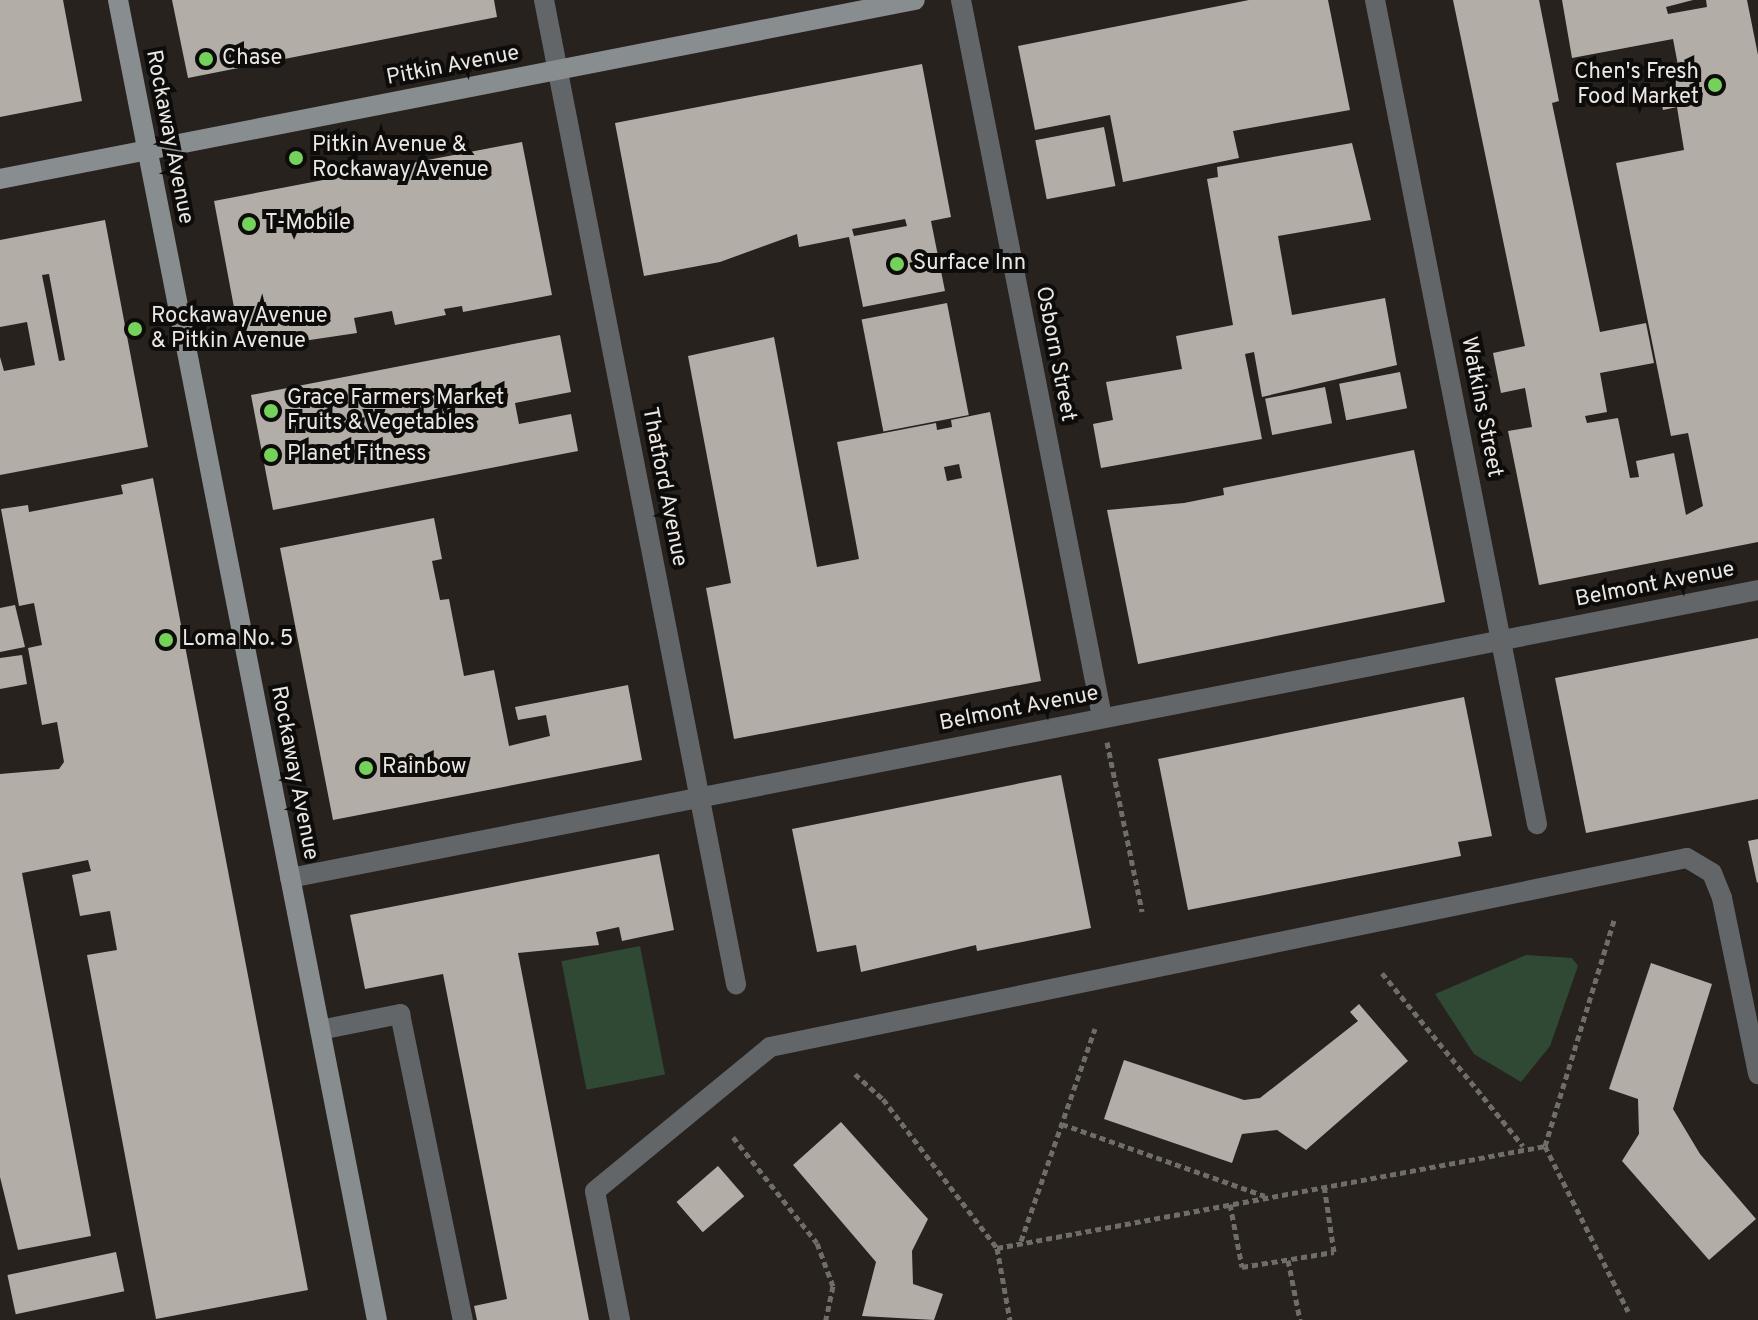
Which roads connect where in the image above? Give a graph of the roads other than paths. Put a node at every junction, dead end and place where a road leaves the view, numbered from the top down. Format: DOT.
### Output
graph roads {
  1 [pos="118,0"];
  2 [pos="544,0"];
  3 [pos="915,0"];
  4 [pos="961,0"];
  5 [pos="1375,0"];
  6 [pos="557,69"];
  7 [pos="147,150"];
  8 [pos="0,179"];
  9 [pos="1758,590"];
  10 [pos="1503,639"];
  11 [pos="1102,717"];
  12 [pos="701,794"];
  13 [pos="1537,824"];
  14 [pos="290,878"];
  15 [pos="736,984"];
  16 [pos="320,1030"];
  17 [pos="1758,1074"];
  18 [pos="377,1320"];
  19 [pos="463,1320"];
  20 [pos="620,1320"];
  1 -- 7 [label="street, Rockaway Avenue"];
  2 -- 6 [label="street, Thatford Avenue"];
  3 -- 6 [label="street, Pitkin Avenue"];
  4 -- 11 [label="street, Osborn Street"];
  5 -- 10 [label="street, Watkins Street"];
  6 -- 7 [label="street, Pitkin Avenue"];
  6 -- 12 [label="street, Thatford Avenue"];
  7 -- 8 [label="street, Pitkin Avenue"];
  7 -- 14 [label="street, Rockaway Avenue"];
  9 -- 10 [label="street, Belmont Avenue"];
  10 -- 11 [label="street, Belmont Avenue"];
  10 -- 13 [label="street, Watkins Street"];
  11 -- 12 [label="street, Belmont Avenue"];
  12 -- 14 [label="street, Belmont Avenue"];
  12 -- 15 [label="street, Thatford Avenue"];
  14 -- 16 [label="street, Rockaway Avenue"];
  16 -- 18 [label="street, Rockaway Avenue"];
  16 -- 19 [label="street"];
  17 -- 20 [label="street"];
}
